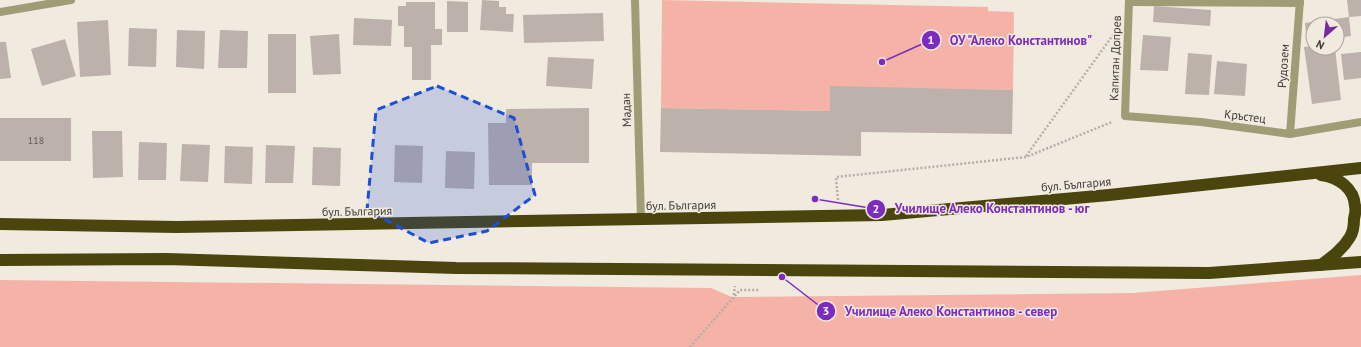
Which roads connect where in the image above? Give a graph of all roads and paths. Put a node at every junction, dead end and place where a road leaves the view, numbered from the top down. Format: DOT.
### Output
graph roads {
  1 [pos="71,0"];
  2 [pos="635,0"];
  3 [pos="1129,1"];
  4 [pos="1300,1"];
  5 [pos="0,12"];
  6 [pos="1128,13"];
  7 [pos="1125,116"];
  8 [pos="1361,122"];
  9 [pos="1290,134"];
  10 [pos="1026,157"];
  11 [pos="1361,168"];
  12 [pos="1308,174"];
  13 [pos="838,201"];
  14 [pos="641,220"];
  15 [pos="0,224"];
  16 [pos="0,260"];
  17 [pos="1361,262"];
  18 [pos="1321,265"];
  19 [pos="736,282"];
  20 [pos="760,290"];
  21 [pos="733,299"];
  22 [pos="690,347"];
  1 -- 5 [label="street"];
  2 -- 14 [label="street, Мадан"];
  3 -- 4 [label="street"];
  3 -- 6 [label="street, Капитан Допрев"];
  4 -- 9 [label="street, Рудозем"];
  6 -- 7 [label="street, Капитан Допрев"];
  6 -- 10 [label="path"];
  7 -- 9 [label="street, Кръстец"];
  7 -- 10 [label="path"];
  8 -- 9 [label="street, Кръстец"];
  10 -- 13 [label="path"];
  11 -- 12 [label="highway, бул. България"];
  12 -- 14 [label="highway, бул. България"];
  12 -- 18 [label="highway"];
  14 -- 15 [label="highway, бул. България"];
  16 -- 18 [label="highway"];
  17 -- 18 [label="highway"];
  19 -- 21 [label="path"];
  20 -- 21 [label="path"];
  21 -- 22 [label="path"];
}
